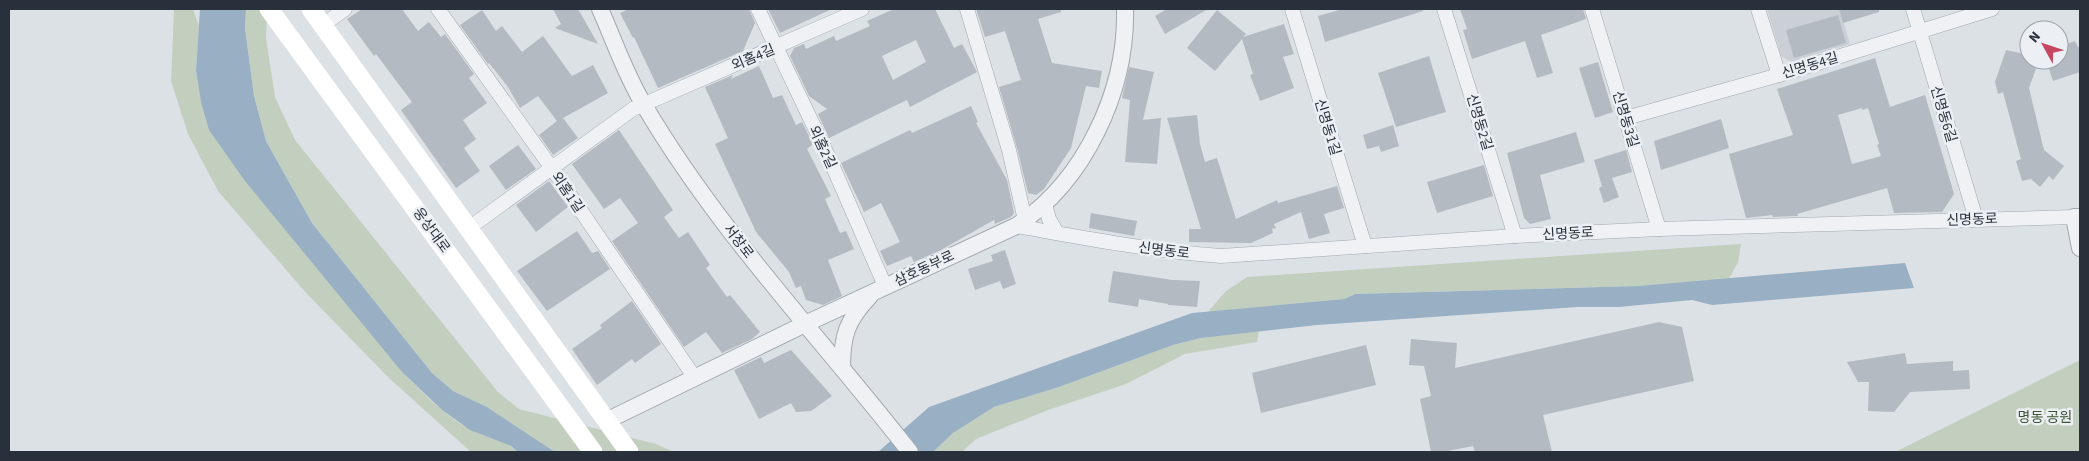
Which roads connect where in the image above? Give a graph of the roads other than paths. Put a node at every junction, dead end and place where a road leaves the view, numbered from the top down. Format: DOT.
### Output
graph roads {
  1 [pos="269,9"];
  2 [pos="311,9"];
  3 [pos="345,9"];
  4 [pos="438,9"];
  5 [pos="600,9"];
  6 [pos="758,9"];
  7 [pos="862,9"];
  8 [pos="967,9"];
  9 [pos="1125,9"];
  10 [pos="1292,9"];
  11 [pos="1444,9"];
  12 [pos="1592,9"];
  13 [pos="1758,9"];
  14 [pos="1913,9"];
  15 [pos="1992,9"];
  16 [pos="323,25"];
  17 [pos="1920,31"];
  18 [pos="776,48"];
  19 [pos="1779,75"];
  20 [pos="643,104"];
  21 [pos="1626,118"];
  22 [pos="551,167"];
  23 [pos="1045,204"];
  24 [pos="2077,217"];
  25 [pos="1976,219"];
  26 [pos="1021,223"];
  27 [pos="470,228"];
  28 [pos="1659,229"];
  29 [pos="1057,233"];
  30 [pos="1515,236"];
  31 [pos="1364,246"];
  32 [pos="2080,248"];
  33 [pos="880,288"];
  34 [pos="805,324"];
  35 [pos="842,368"];
  36 [pos="696,378"];
  37 [pos="611,427"];
  38 [pos="594,452"];
  39 [pos="629,452"];
  40 [pos="910,452"];
  1 -- 38 [label="main road, 웅상대로"];
  2 -- 16 [label="main road"];
  3 -- 16 [label="street"];
  4 -- 22 [label="street, 외홈1길"];
  5 -- 20 [label="street, 서창로"];
  6 -- 18 [label="street, 외홈2길"];
  7 -- 18 [label="street, 외홈4길"];
  8 -- 26 [label="street"];
  9 -- 23 [label="street, 삼호동부로"];
  10 -- 31 [label="street, 신명동1길"];
  11 -- 30 [label="street, 신명동2길"];
  12 -- 21 [label="street, 신명동3길"];
  13 -- 19 [label="street"];
  14 -- 17 [label="street, 신명동6길"];
  15 -- 17 [label="street, 신명동4길"];
  16 -- 27 [label="main road"];
  17 -- 19 [label="street, 신명동4길"];
  17 -- 25 [label="street, 신명동6길"];
  18 -- 20 [label="street, 외홈4길"];
  18 -- 33 [label="street, 외홈2길"];
  19 -- 21 [label="street, 신명동4길"];
  20 -- 22 [label="street, 외홈4길"];
  20 -- 34 [label="street, 서창로"];
  21 -- 28 [label="street, 신명동3길"];
  22 -- 27 [label="street, 외홈4길"];
  22 -- 36 [label="street, 외홈1길"];
  23 -- 26 [label="street, 삼호동부로"];
  23 -- 29 [label="street"];
  24 -- 25 [label="street, 신명동로"];
  24 -- 32 [label="street"];
  25 -- 28 [label="street, 신명동로"];
  26 -- 29 [label="street, 신명동로"];
  26 -- 33 [label="street, 삼호동부로"];
  27 -- 37 [label="main road"];
  28 -- 30 [label="street, 신명동로"];
  29 -- 31 [label="street, 신명동로"];
  30 -- 31 [label="street, 신명동로"];
  33 -- 34 [label="street, 삼호동부로"];
  33 -- 35 [label="street"];
  34 -- 35 [label="street, 서창로"];
  34 -- 36 [label="street, 삼호동부로"];
  35 -- 40 [label="street, 서창로"];
  36 -- 37 [label="street, 삼호동부로"];
  37 -- 39 [label="main road"];
}
